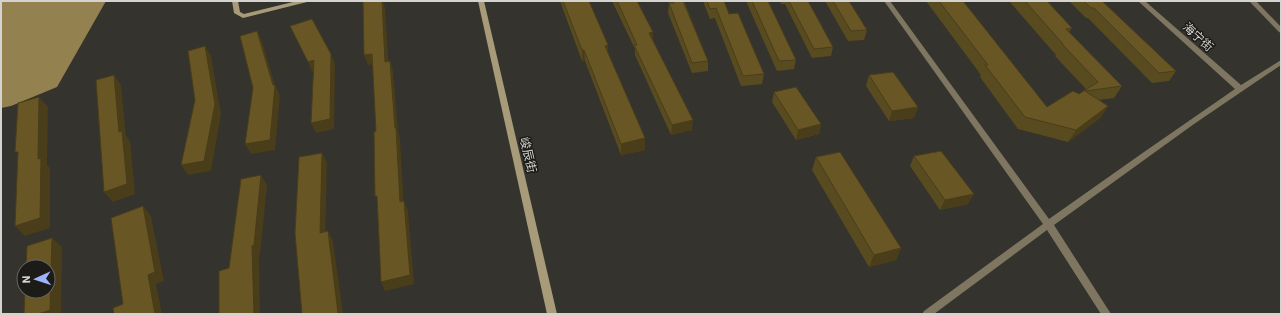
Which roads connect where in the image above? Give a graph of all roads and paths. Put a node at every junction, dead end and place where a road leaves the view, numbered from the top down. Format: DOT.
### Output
graph roads {
  1 [pos="234,1"];
  2 [pos="305,1"];
  3 [pos="481,1"];
  4 [pos="887,1"];
  5 [pos="1141,1"];
  6 [pos="1252,1"];
  7 [pos="1281,31"];
  8 [pos="1281,62"];
  9 [pos="1240,89"];
  10 [pos="1048,224"];
  11 [pos="552,314"];
  12 [pos="927,314"];
  13 [pos="1106,314"];
  1 -- 2 [label="street"];
  3 -- 11 [label="street, 峻辰街"];
  4 -- 10 [label="street"];
  5 -- 9 [label="street, 海宁街"];
  6 -- 7 [label="street"];
  8 -- 9 [label="street"];
  9 -- 10 [label="street"];
  10 -- 12 [label="street"];
  10 -- 13 [label="street"];
}
